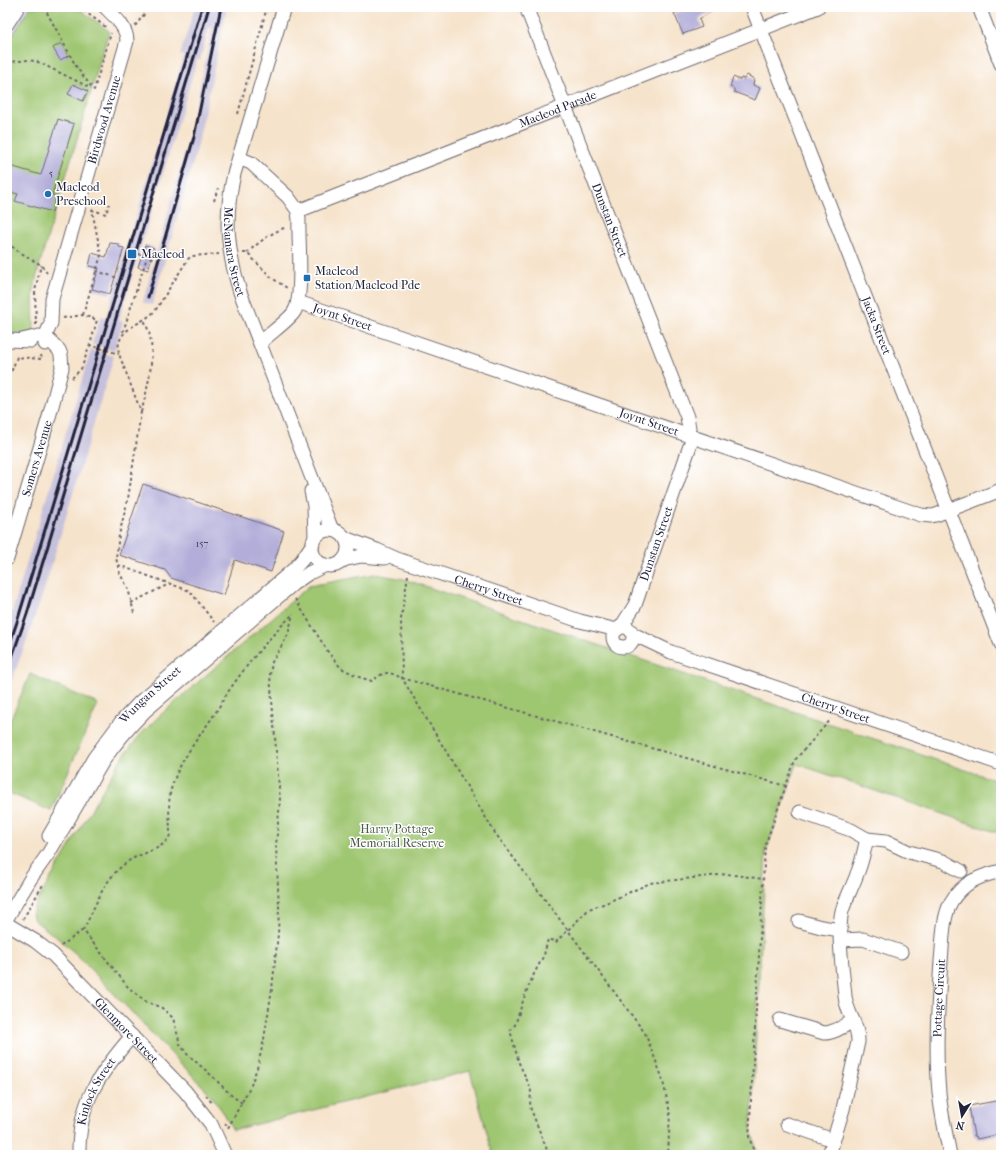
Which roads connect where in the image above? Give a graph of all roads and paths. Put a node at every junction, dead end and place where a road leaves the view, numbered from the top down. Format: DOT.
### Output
graph roads {
  1 [pos="18,7"];
  2 [pos="44,7"];
  3 [pos="79,7"];
  4 [pos="105,7"];
  5 [pos="150,7"];
  6 [pos="267,7"];
  7 [pos="284,7"];
  8 [pos="526,7"];
  9 [pos="752,7"];
  10 [pos="818,7"];
  11 [pos="978,7"];
  12 [pos="7,24"];
  13 [pos="760,30"];
  14 [pos="127,36"];
  15 [pos="7,62"];
  16 [pos="1001,64"];
  17 [pos="92,89"];
  18 [pos="565,107"];
  19 [pos="236,119"];
  20 [pos="239,158"];
  21 [pos="218,186"];
  22 [pos="214,201"];
  23 [pos="109,204"];
  24 [pos="298,211"];
  25 [pos="292,225"];
  26 [pos="7,243"];
  27 [pos="242,253"];
  28 [pos="247,253"];
  29 [pos="138,254"];
  30 [pos="215,254"];
  31 [pos="147,257"];
  32 [pos="155,259"];
  33 [pos="41,265"];
  34 [pos="96,272"];
  35 [pos="118,278"];
  36 [pos="56,284"];
  37 [pos="298,297"];
  38 [pos="83,315"];
  39 [pos="58,318"];
  40 [pos="144,319"];
  41 [pos="123,333"];
  42 [pos="7,340"];
  43 [pos="42,340"];
  44 [pos="260,343"];
  45 [pos="90,345"];
  46 [pos="119,354"];
  47 [pos="7,376"];
  48 [pos="59,379"];
  49 [pos="141,412"];
  50 [pos="690,436"];
  51 [pos="307,463"];
  52 [pos="1001,490"];
  53 [pos="949,510"];
  54 [pos="332,530"];
  55 [pos="345,538"];
  56 [pos="313,541"];
  57 [pos="397,559"];
  58 [pos="7,560"];
  59 [pos="343,560"];
  60 [pos="410,564"];
  61 [pos="118,565"];
  62 [pos="326,565"];
  63 [pos="169,584"];
  64 [pos="288,589"];
  65 [pos="131,603"];
  66 [pos="134,613"];
  67 [pos="221,631"];
  68 [pos="624,635"];
  69 [pos="1001,644"];
  70 [pos="402,678"];
  71 [pos="840,709"];
  72 [pos="1001,764"];
  73 [pos="786,786"];
  74 [pos="800,812"];
  75 [pos="868,839"];
  76 [pos="961,871"];
  77 [pos="1001,871"];
  78 [pos="31,878"];
  79 [pos="46,879"];
  80 [pos="763,879"];
  81 [pos="7,918"];
  82 [pos="799,921"];
  83 [pos="28,922"];
  84 [pos="7,924"];
  85 [pos="83,930"];
  86 [pos="567,930"];
  87 [pos="841,935"];
  88 [pos="901,952"];
  89 [pos="53,955"];
  90 [pos="780,1020"];
  91 [pos="853,1021"];
  92 [pos="132,1036"];
  93 [pos="203,1093"];
  94 [pos="242,1103"];
  95 [pos="216,1109"];
  96 [pos="222,1119"];
  97 [pos="787,1124"];
  98 [pos="834,1140"];
  99 [pos="79,1155"];
  100 [pos="225,1155"];
  101 [pos="549,1155"];
  102 [pos="668,1155"];
  103 [pos="755,1155"];
  104 [pos="829,1155"];
  105 [pos="950,1155"];
  1 -- 12 [label="street"];
  2 -- 17 [label="path"];
  3 -- 17 [label="path"];
  4 -- 14 [label="street"];
  5 -- 14 [label="path"];
  6 -- 19 [label="path"];
  7 -- 20 [label="street, McNamara Street"];
  8 -- 18 [label="street, Dunstan Street"];
  9 -- 13 [label="street, Jacka Street"];
  10 -- 13 [label="street, Macleod Parade"];
  11 -- 16 [label="street"];
  13 -- 18 [label="street, Macleod Parade"];
  13 -- 53 [label="street, Jacka Street"];
  14 -- 36 [label="street, Birdwood Avenue"];
  15 -- 17 [label="path"];
  18 -- 24 [label="street, Macleod Parade"];
  18 -- 50 [label="street, Dunstan Street"];
  20 -- 24 [label="street"];
  20 -- 44 [label="street, McNamara Street"];
  21 -- 22 [label="path"];
  23 -- 34 [label="path"];
  24 -- 37 [label="street"];
  25 -- 28 [label="path"];
  26 -- 33 [label="path"];
  27 -- 28 [label="path"];
  28 -- 37 [label="path"];
  29 -- 31 [label="path"];
  30 -- 40 [label="path"];
  31 -- 32 [label="path"];
  31 -- 41 [label="path"];
  33 -- 36 [label="path"];
  33 -- 43 [label="path"];
  34 -- 35 [label="path"];
  34 -- 38 [label="path"];
  36 -- 39 [label="street, Birdwood Avenue"];
  36 -- 43 [label="street, Birdwood Avenue"];
  37 -- 44 [label="street"];
  37 -- 50 [label="street, Joynt Street"];
  38 -- 39 [label="path"];
  38 -- 45 [label="path"];
  39 -- 43 [label="street, Birdwood Avenue"];
  40 -- 41 [label="path"];
  40 -- 49 [label="path"];
  41 -- 46 [label="path"];
  42 -- 43 [label="street"];
  43 -- 47 [label="path"];
  43 -- 48 [label="street"];
  44 -- 51 [label="street, McNamara Street"];
  45 -- 46 [label="path"];
  45 -- 48 [label="path"];
  46 -- 49 [label="path"];
  48 -- 58 [label="street, Somers Avenue"];
  49 -- 61 [label="path"];
  50 -- 53 [label="street, Joynt Street"];
  50 -- 68 [label="street, Dunstan Street"];
  51 -- 54 [label="street, McNamara Street"];
  51 -- 56 [label="street, McNamara Street"];
  52 -- 53 [label="street, Joynt Street"];
  53 -- 69 [label="street, Jacka Street"];
  54 -- 55 [label="street"];
  54 -- 56 [label="street"];
  55 -- 57 [label="street, Cherry Street"];
  55 -- 59 [label="street"];
  56 -- 62 [label="street"];
  56 -- 67 [label="street, Wungan Street"];
  57 -- 59 [label="street, Cherry Street"];
  57 -- 60 [label="street, Cherry Street"];
  59 -- 62 [label="street"];
  60 -- 68 [label="street, Cherry Street"];
  60 -- 70 [label="path"];
  61 -- 63 [label="path"];
  61 -- 65 [label="path"];
  62 -- 64 [label="street, Wungan Street"];
  63 -- 65 [label="path"];
  63 -- 67 [label="path"];
  64 -- 70 [label="path"];
  64 -- 78 [label="street, Wungan Street"];
  65 -- 66 [label="path"];
  67 -- 78 [label="street, Wungan Street"];
  68 -- 71 [label="street, Cherry Street"];
  70 -- 73 [label="path"];
  70 -- 86 [label="path"];
  71 -- 72 [label="street, Cherry Street"];
  71 -- 73 [label="path"];
  73 -- 80 [label="path"];
  74 -- 75 [label="street"];
  75 -- 76 [label="street"];
  75 -- 87 [label="street"];
  77 -- 105 [label="street, Pottage Circuit"];
  78 -- 81 [label="street, Wungan Street"];
  79 -- 83 [label="path"];
  80 -- 86 [label="path"];
  80 -- 103 [label="path"];
  82 -- 87 [label="street"];
  84 -- 89 [label="street, Glenmore Street"];
  85 -- 89 [label="path"];
  85 -- 94 [label="path"];
  85 -- 94 [label="path"];
  86 -- 101 [label="path"];
  86 -- 102 [label="path"];
  87 -- 88 [label="street"];
  87 -- 91 [label="street"];
  89 -- 92 [label="street, Glenmore Street"];
  90 -- 91 [label="street"];
  91 -- 98 [label="street"];
  92 -- 99 [label="street, Kinlock Street"];
  92 -- 100 [label="street, Glenmore Street"];
  93 -- 95 [label="path"];
  94 -- 96 [label="path"];
  97 -- 98 [label="street"];
  98 -- 104 [label="street"];
}
